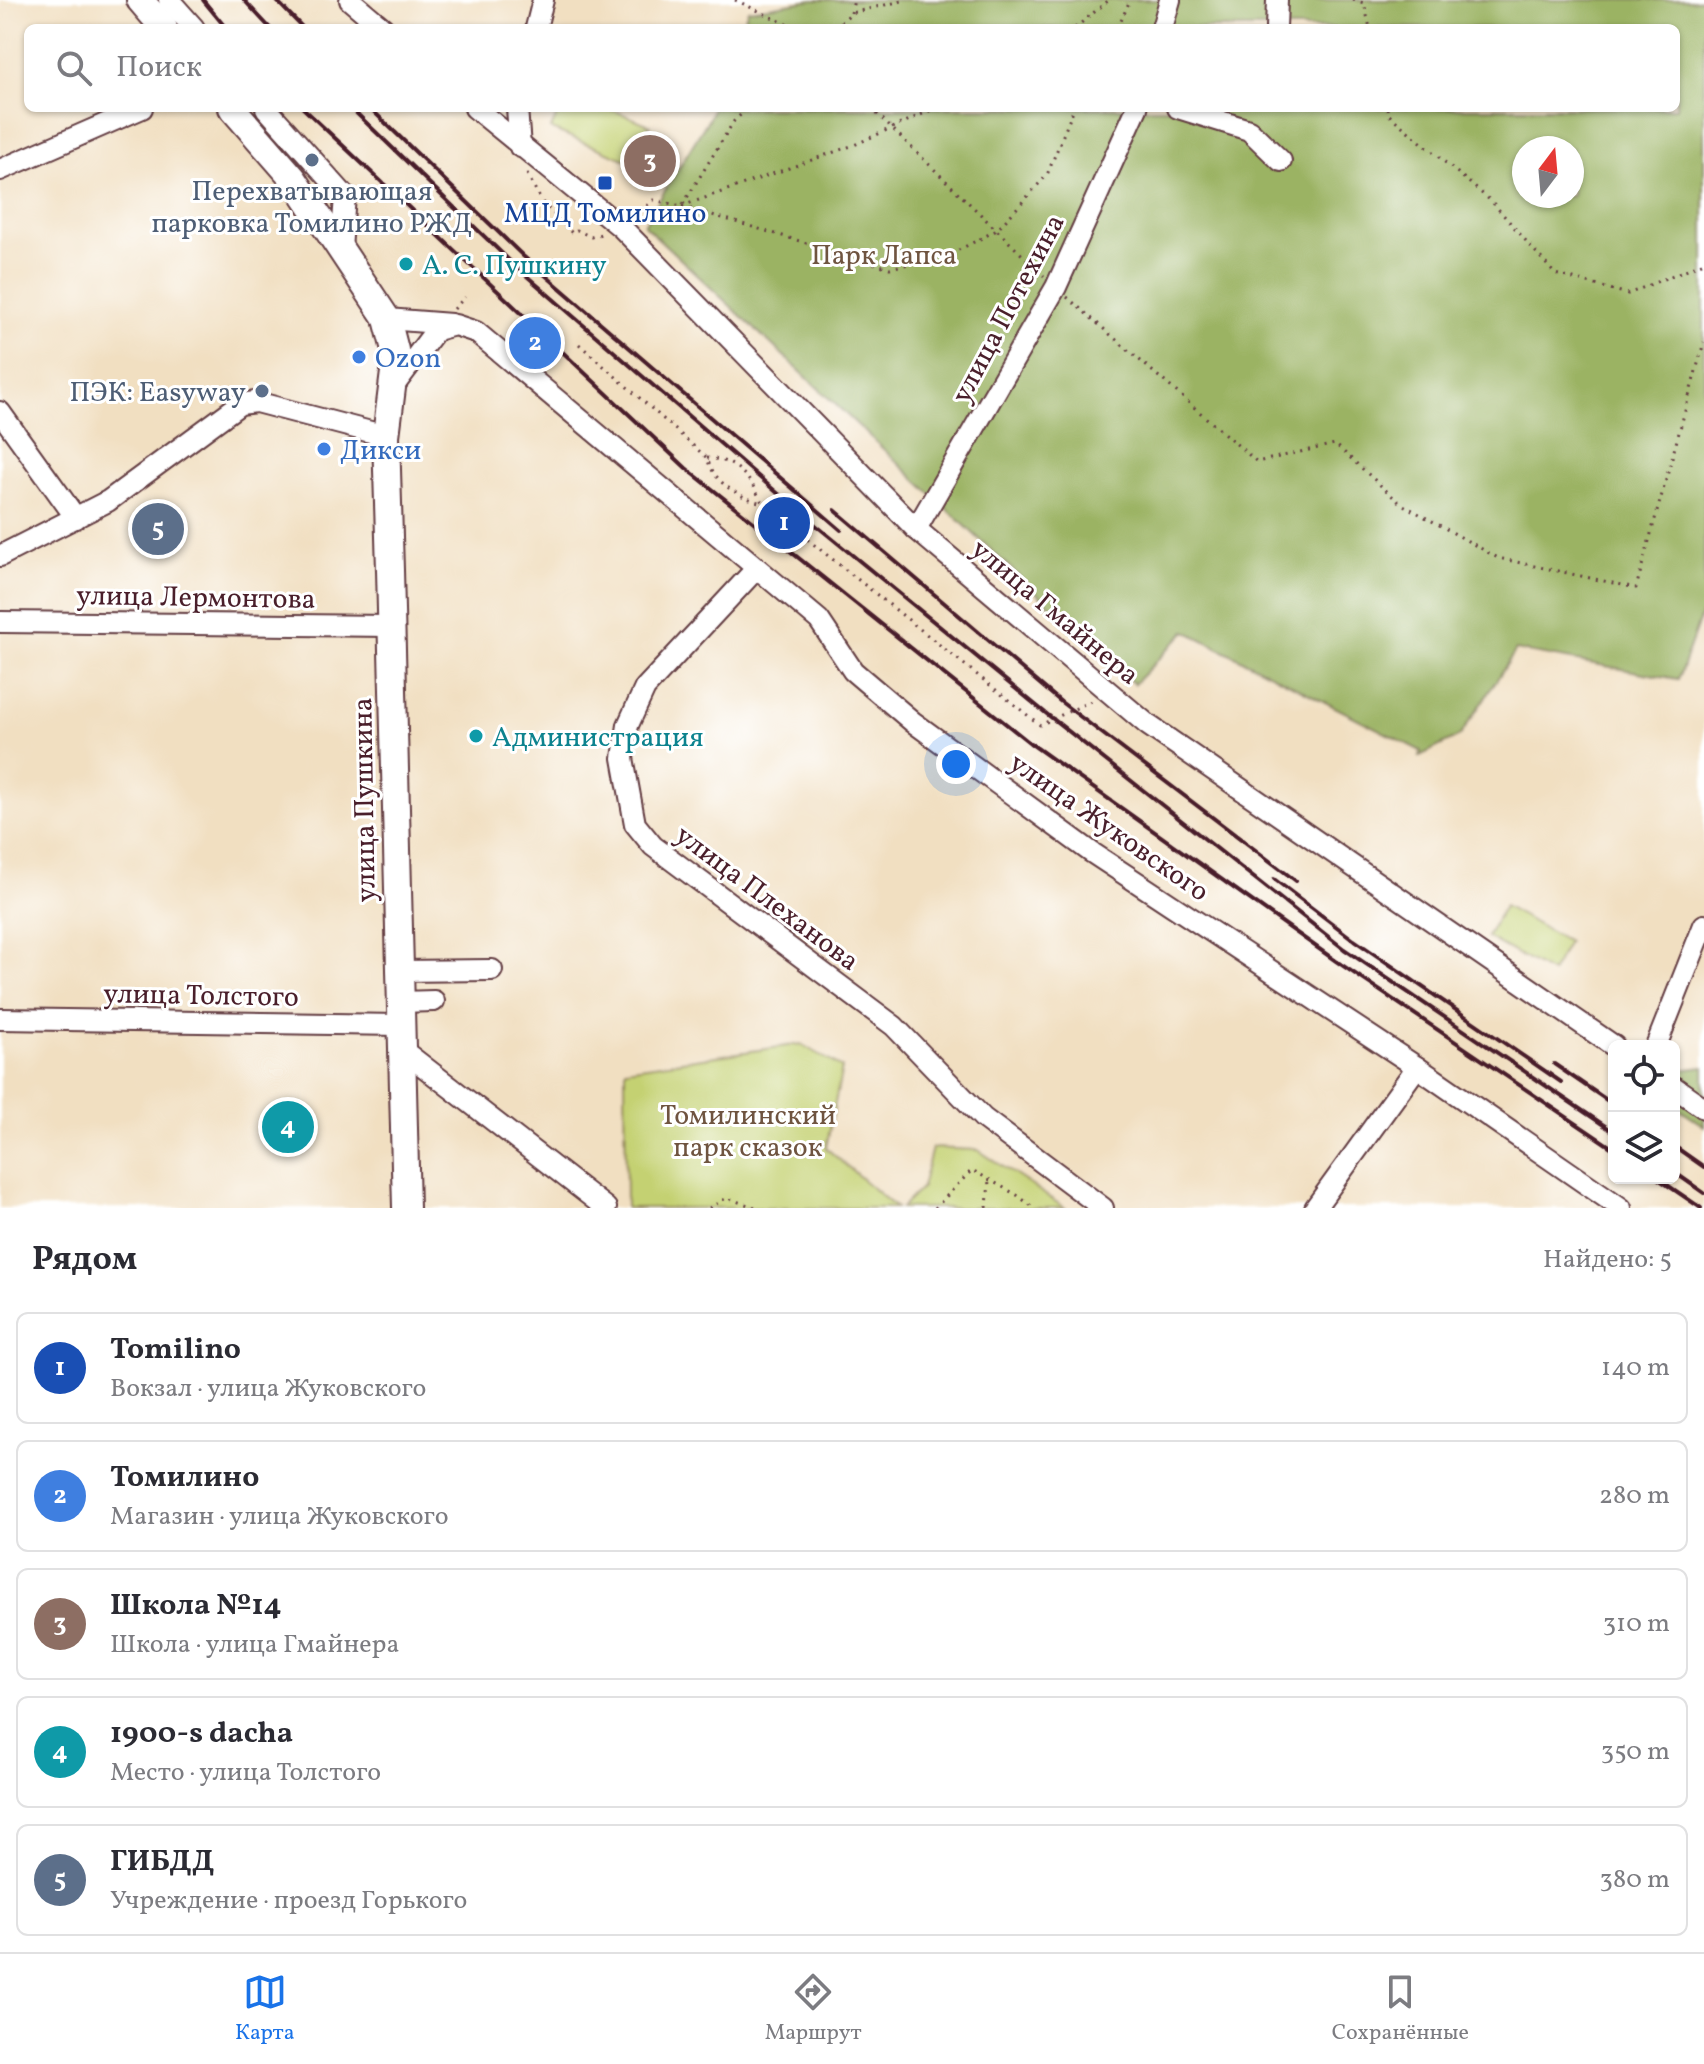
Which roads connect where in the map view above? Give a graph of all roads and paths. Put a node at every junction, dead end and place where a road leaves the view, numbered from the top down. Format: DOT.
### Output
graph roads {
  1 [pos="140,0"];
  2 [pos="169,0"];
  3 [pos="350,0"];
  4 [pos="543,0"];
  5 [pos="735,0"];
  6 [pos="854,0"];
  7 [pos="906,0"];
  8 [pos="1109,0"];
  9 [pos="1130,0"];
  10 [pos="1170,0"];
  11 [pos="1277,0"];
  12 [pos="1353,0"];
  13 [pos="851,13"];
  14 [pos="161,24"];
  15 [pos="190,24"];
  16 [pos="378,24"];
  17 [pos="537,24"];
  18 [pos="786,24"];
  19 [pos="839,24"];
  20 [pos="1080,24"];
  21 [pos="1120,24"];
  22 [pos="1163,24"];
  23 [pos="1276,24"];
  24 [pos="1369,24"];
  25 [pos="133,112"];
  26 [pos="235,112"];
  27 [pos="270,112"];
  28 [pos="480,112"];
  29 [pos="517,112"];
  30 [pos="744,112"];
  31 [pos="875,112"];
  32 [pos="927,112"];
  33 [pos="1072,112"];
  34 [pos="1135,112"];
  35 [pos="1191,112"];
  36 [pos="1388,112"];
  37 [pos="890,129"];
  38 [pos="520,147"];
  39 [pos="1281,161"];
  40 [pos="0,170"];
  41 [pos="527,174"];
  42 [pos="682,206"];
  43 [pos="622,228"];
  44 [pos="997,230"];
  45 [pos="341,249"];
  46 [pos="1704,262"];
  47 [pos="1056,287"];
  48 [pos="465,297"];
  49 [pos="454,318"];
  50 [pos="387,319"];
  51 [pos="1704,342"];
  52 [pos="579,344"];
  53 [pos="391,391"];
  54 [pos="0,412"];
  55 [pos="386,436"];
  56 [pos="707,458"];
  57 [pos="762,503"];
  58 [pos="76,518"];
  59 [pos="916,529"];
  60 [pos="0,556"];
  61 [pos="756,569"];
  62 [pos="0,622"];
  63 [pos="392,626"];
  64 [pos="1109,692"];
  65 [pos="1704,925"];
  66 [pos="492,970"];
  67 [pos="399,971"];
  68 [pos="434,1001"];
  69 [pos="0,1019"];
  70 [pos="401,1025"];
  71 [pos="1658,1040"];
  72 [pos="1608,1042"];
  73 [pos="1417,1067"];
  74 [pos="1680,1091"];
  75 [pos="1704,1108"];
  76 [pos="989,1180"];
  77 [pos="406,1208"];
  78 [pos="606,1208"];
  79 [pos="709,1208"];
  80 [pos="758,1208"];
  81 [pos="935,1208"];
  82 [pos="987,1208"];
  83 [pos="1034,1208"];
  84 [pos="1103,1208"];
  85 [pos="1315,1208"];
  86 [pos="1621,1208"];
  1 -- 14 [label="main road"];
  2 -- 15 [label="street"];
  3 -- 16 [label="street"];
  4 -- 17 [label="street"];
  5 -- 18 [label="path"];
  6 -- 13 [label="path"];
  7 -- 13 [label="path"];
  8 -- 20 [label="path"];
  9 -- 21 [label="path"];
  10 -- 22 [label="street"];
  11 -- 23 [label="street"];
  12 -- 24 [label="path"];
  13 -- 19 [label="path"];
  25 -- 40 [label="street"];
  26 -- 45 [label="main road"];
  27 -- 45 [label="street"];
  28 -- 38 [label="street, улица Гмайнера"];
  29 -- 38 [label="street"];
  30 -- 42 [label="path"];
  31 -- 37 [label="path"];
  32 -- 37 [label="path"];
  33 -- 44 [label="path"];
  34 -- 47 [label="street, улица Потехина"];
  35 -- 39 [label="street"];
  36 -- 46 [label="path"];
  37 -- 42 [label="path"];
  37 -- 44 [label="path"];
  38 -- 43 [label="street, улица Гмайнера"];
  41 -- 43 [label="path"];
  42 -- 43 [label="path"];
  42 -- 44 [label="path"];
  43 -- 59 [label="street, улица Гмайнера"];
  44 -- 47 [label="path"];
  45 -- 50 [label="main road"];
  47 -- 51 [label="path"];
  47 -- 59 [label="street, улица Потехина"];
  48 -- 49 [label="path"];
  49 -- 50 [label="street, улица Жуковского"];
  49 -- 53 [label="street"];
  49 -- 61 [label="street, улица Жуковского"];
  50 -- 53 [label="main road, улица Пушкина"];
  52 -- 56 [label="path"];
  53 -- 55 [label="main road, улица Пушкина"];
  54 -- 58 [label="street"];
  55 -- 58 [label="street"];
  55 -- 63 [label="main road, улица Пушкина"];
  56 -- 57 [label="path"];
  56 -- 57 [label="path"];
  57 -- 64 [label="path"];
  58 -- 60 [label="street"];
  59 -- 64 [label="street, улица Гмайнера"];
  61 -- 73 [label="street, улица Жуковского"];
  61 -- 84 [label="street, улица Плеханова"];
  62 -- 63 [label="street, улица Лермонтова"];
  63 -- 67 [label="main road, улица Пушкина"];
  64 -- 72 [label="street, улица Гмайнера"];
  65 -- 71 [label="street"];
  66 -- 67 [label="street"];
  67 -- 70 [label="main road, улица Пушкина"];
  68 -- 70 [label="street, улица Толстого"];
  69 -- 70 [label="street, улица Толстого"];
  70 -- 77 [label="main road, улица Пушкина"];
  70 -- 78 [label="street"];
  73 -- 85 [label="street"];
  73 -- 86 [label="street, улица Жуковского"];
  74 -- 75 [label="street"];
  76 -- 81 [label="path"];
  76 -- 82 [label="path"];
  76 -- 83 [label="path"];
  79 -- 80 [label="path"];
}
